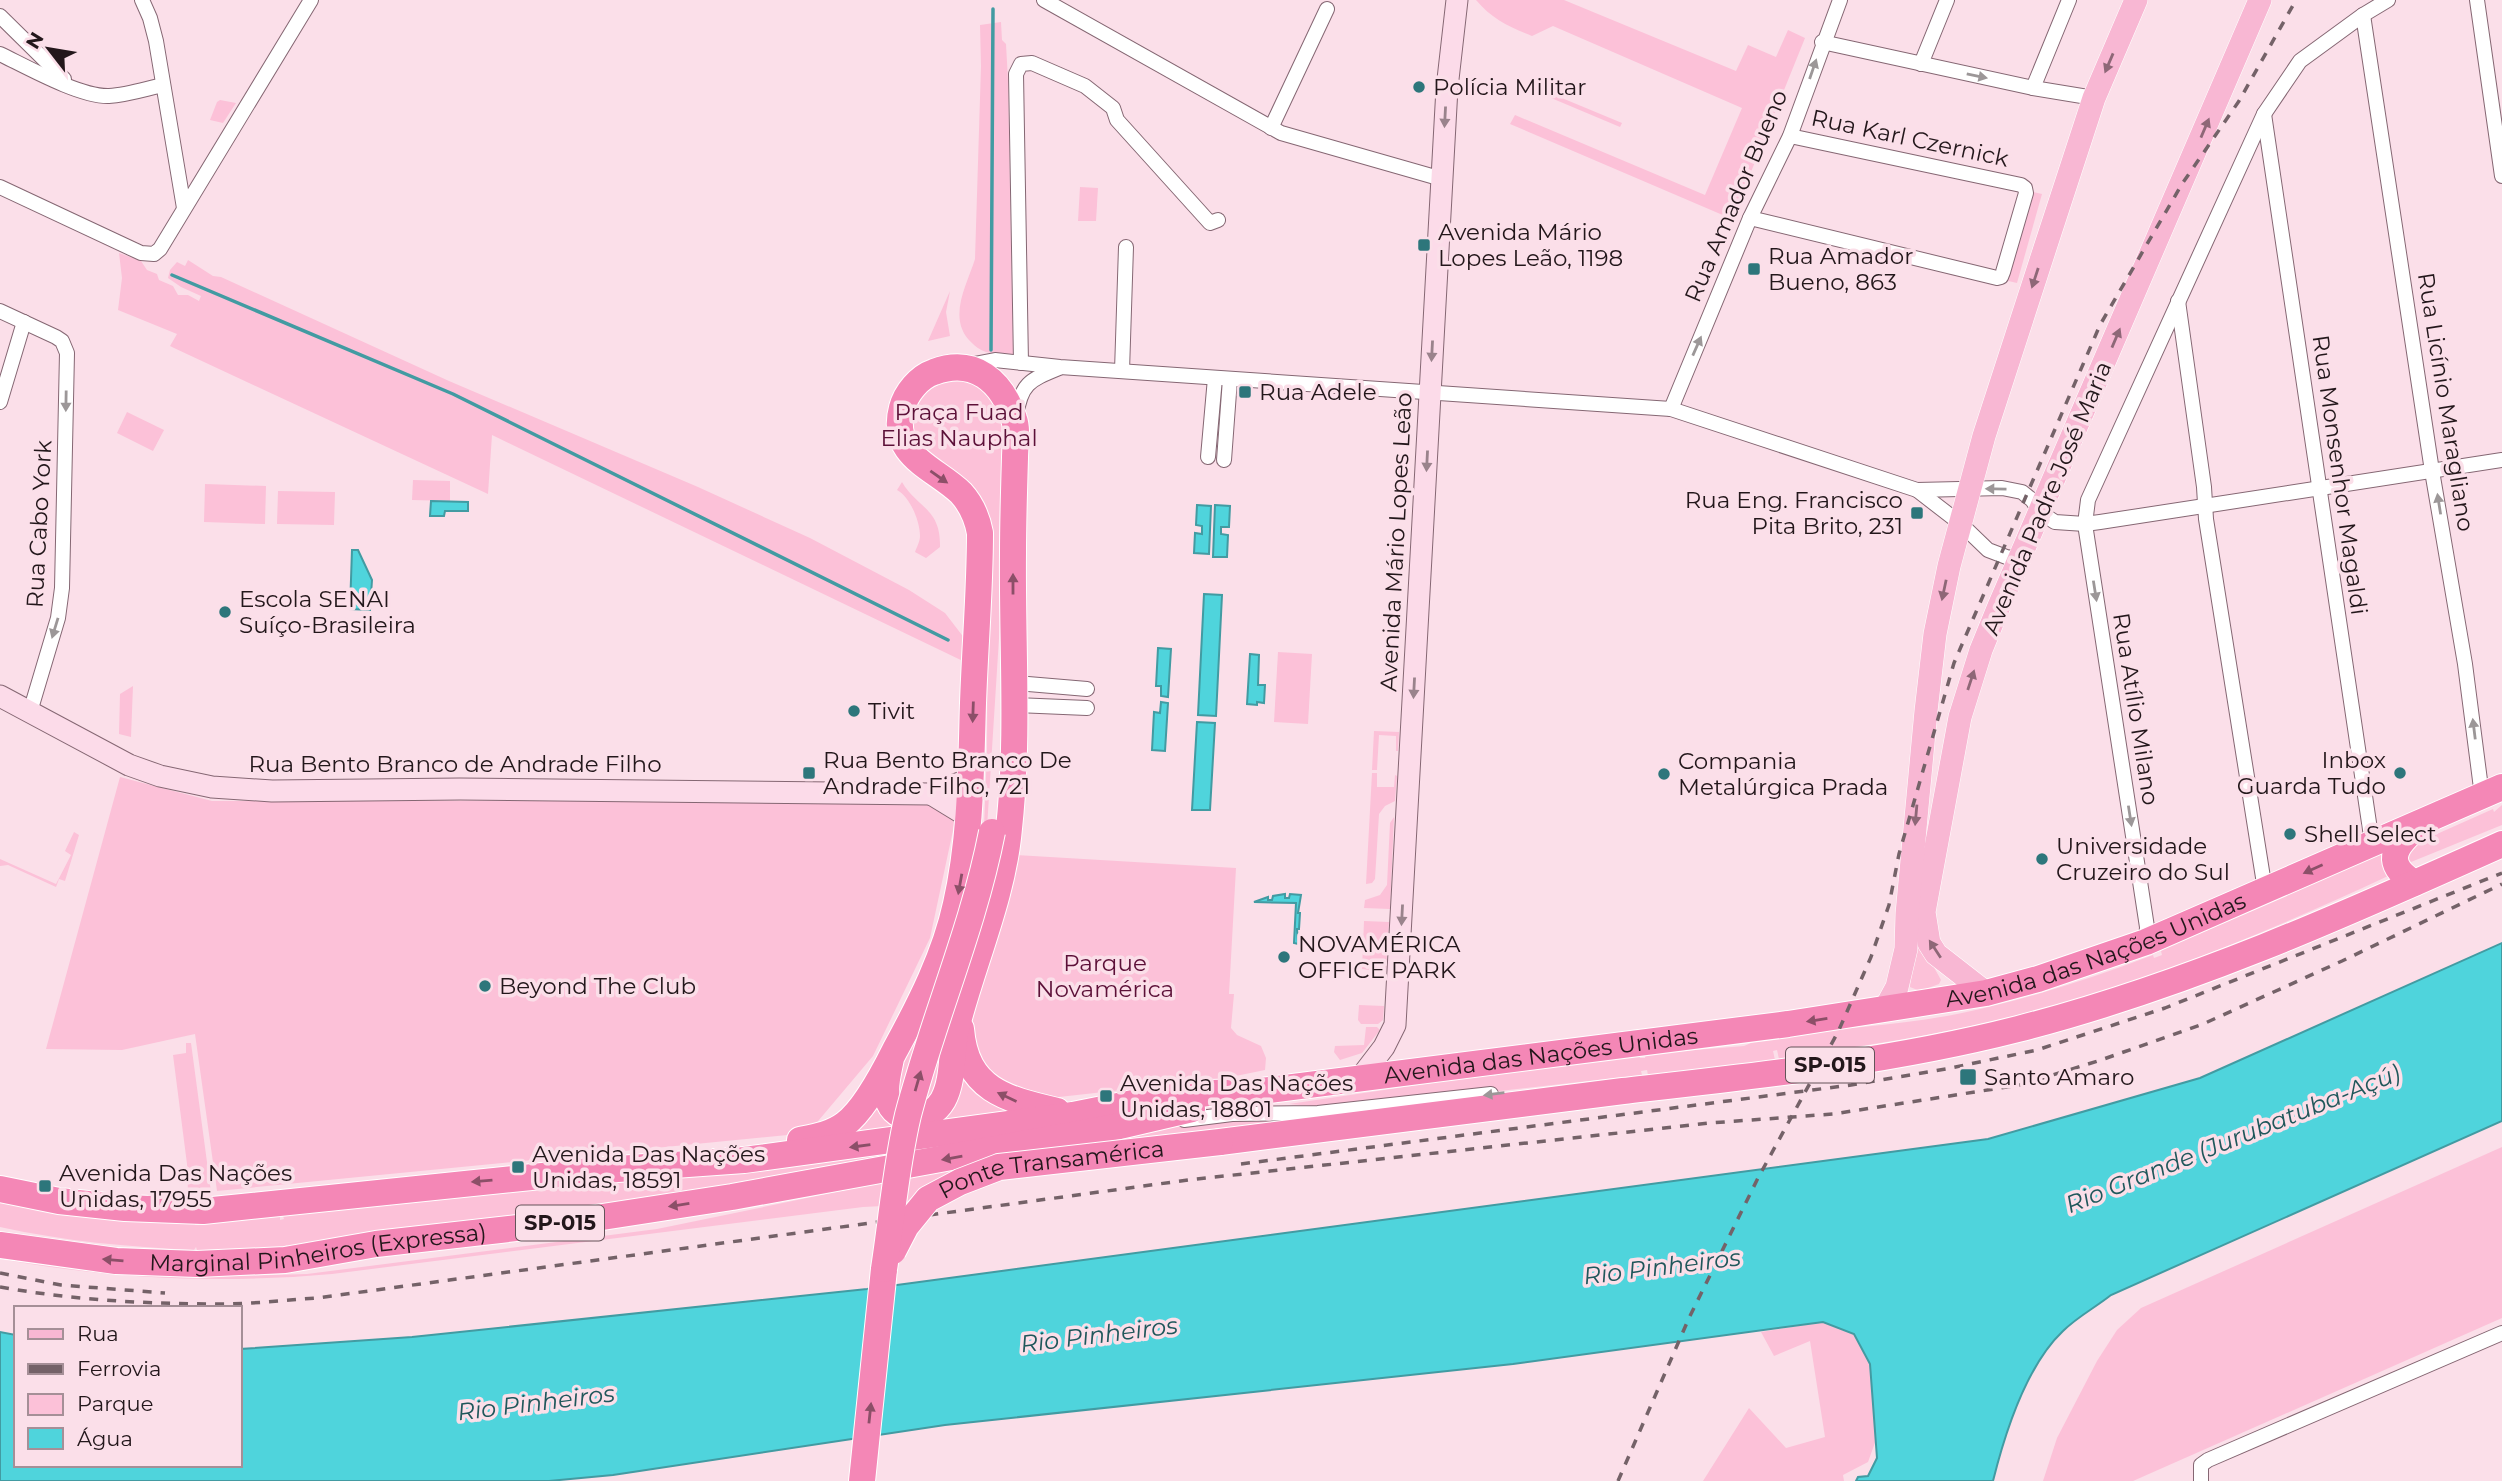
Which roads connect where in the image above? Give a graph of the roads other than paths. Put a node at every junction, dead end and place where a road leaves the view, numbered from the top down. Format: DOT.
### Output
graph roads {
  1 [pos="142,0"];
  2 [pos="310,0"];
  3 [pos="1044,0"];
  4 [pos="1457,0"];
  5 [pos="1840,0"];
  6 [pos="1947,0"];
  7 [pos="2069,0"];
  8 [pos="2136,0"];
  9 [pos="2260,0"];
  10 [pos="2388,0"];
  11 [pos="2477,0"];
  12 [pos="1327,9"];
  13 [pos="2363,15"];
  14 [pos="0,16"];
  15 [pos="1822,42"];
  16 [pos="0,54"];
  17 [pos="1921,64"];
  18 [pos="163,85"];
  19 [pos="70,86"];
  20 [pos="2033,88"];
  21 [pos="2094,98"];
  22 [pos="2264,114"];
  23 [pos="1271,128"];
  24 [pos="1790,136"];
  25 [pos="2502,176"];
  26 [pos="1442,179"];
  27 [pos="0,187"];
  28 [pos="184,208"];
  29 [pos="1750,218"];
  30 [pos="1218,220"];
  31 [pos="1126,247"];
  32 [pos="2178,300"];
  33 [pos="0,311"];
  34 [pos="24,322"];
  35 [pos="1021,363"];
  36 [pos="964,366"];
  37 [pos="1060,367"];
  38 [pos="1122,371"];
  39 [pos="1222,378"];
  40 [pos="1430,393"];
  41 [pos="0,402"];
  42 [pos="1671,409"];
  43 [pos="1015,422"];
  44 [pos="1208,457"];
  45 [pos="1224,460"];
  46 [pos="2502,460"];
  47 [pos="2432,471"];
  48 [pos="2319,487"];
  49 [pos="1917,490"];
  50 [pos="1969,490"];
  51 [pos="2204,504"];
  52 [pos="2041,513"];
  53 [pos="1961,524"];
  54 [pos="2085,524"];
  55 [pos="2023,554"];
  56 [pos="1013,652"];
  57 [pos="1087,689"];
  58 [pos="1015,694"];
  59 [pos="0,696"];
  60 [pos="1087,708"];
  61 [pos="1926,711"];
  62 [pos="30,712"];
  63 [pos="1959,717"];
  64 [pos="970,779"];
  65 [pos="2492,792"];
  66 [pos="931,794"];
  67 [pos="967,816"];
  68 [pos="2421,823"];
  69 [pos="2502,832"];
  70 [pos="2372,844"];
  71 [pos="2502,844"];
  72 [pos="2408,879"];
  73 [pos="2265,890"];
  74 [pos="2146,942"];
  75 [pos="1986,993"];
  76 [pos="1885,1009"];
  77 [pos="961,1011"];
  78 [pos="891,1058"];
  79 [pos="1361,1077"];
  80 [pos="1254,1092"];
  81 [pos="1073,1115"];
  82 [pos="1115,1128"];
  83 [pos="1220,1142"];
  84 [pos="648,1167"];
  85 [pos="0,1189"];
  86 [pos="0,1245"];
  87 [pos="884,1269"];
  88 [pos="2502,1333"];
  89 [pos="862,1481"];
  90 [pos="2200,1481"];
  1 -- 18 [label="street"];
  2 -- 28 [label="street"];
  3 -- 23 [label="street"];
  4 -- 26 [label="street, Avenida Mário Lopes Leão, one-way"];
  5 -- 15 [label="street, Rua Amador Bueno"];
  6 -- 17 [label="street"];
  7 -- 20 [label="street"];
  8 -- 21 [label="main road, one-way"];
  52 -- 9 [label="main road, Avenida Padre José Maria, one-way"];
  10 -- 13 [label="street"];
  11 -- 25 [label="street"];
  12 -- 23 [label="street"];
  13 -- 22 [label="street"];
  13 -- 47 [label="street, Rua Licínio Maragliano"];
  14 -- 19 [label="street"];
  15 -- 17 [label="street"];
  24 -- 15 [label="street, Rua Amador Bueno, one-way"];
  16 -- 19 [label="street"];
  17 -- 20 [label="street, one-way"];
  18 -- 19 [label="street"];
  18 -- 28 [label="street"];
  20 -- 21 [label="street"];
  21 -- 50 [label="main road, one-way"];
  22 -- 32 [label="street"];
  22 -- 48 [label="street, Rua Monsenhor Magaldi"];
  23 -- 26 [label="street"];
  24 -- 29 [label="street, Rua Amador Bueno"];
  24 -- 29 [label="street, Rua Karl Czernick"];
  26 -- 40 [label="street, Avenida Mário Lopes Leão, one-way"];
  27 -- 28 [label="street"];
  42 -- 29 [label="street, Rua Amador Bueno, one-way"];
  30 -- 35 [label="street"];
  31 -- 38 [label="street"];
  32 -- 51 [label="street"];
  32 -- 54 [label="street"];
  33 -- 34 [label="street"];
  34 -- 41 [label="street"];
  34 -- 62 [label="street, Rua Cabo York, one-way"];
  35 -- 36 [label="street"];
  35 -- 37 [label="street"];
  36 -- 43 [label="highway"];
  36 -- 64 [label="highway, one-way"];
  37 -- 38 [label="street"];
  37 -- 43 [label="street"];
  38 -- 39 [label="street"];
  39 -- 40 [label="street"];
  39 -- 44 [label="street"];
  39 -- 45 [label="street"];
  40 -- 42 [label="street"];
  40 -- 79 [label="street, Avenida Mário Lopes Leão, one-way"];
  42 -- 49 [label="street"];
  56 -- 43 [label="highway, one-way"];
  46 -- 47 [label="street"];
  47 -- 48 [label="street"];
  65 -- 47 [label="street, Rua Licínio Maragliano, one-way"];
  48 -- 51 [label="street"];
  48 -- 70 [label="street, Rua Monsenhor Magaldi"];
  49 -- 50 [label="street"];
  49 -- 53 [label="street"];
  52 -- 50 [label="street, one-way"];
  50 -- 53 [label="main road"];
  51 -- 54 [label="street"];
  51 -- 73 [label="street"];
  52 -- 54 [label="street"];
  52 -- 55 [label="main road, Avenida Padre José Maria"];
  53 -- 55 [label="street"];
  53 -- 61 [label="main road, one-way"];
  54 -- 74 [label="street, Rua Atílio Milano, one-way"];
  63 -- 55 [label="main road, Avenida Padre José Maria, one-way"];
  56 -- 58 [label="highway"];
  87 -- 56 [label="highway, one-way, bridge"];
  57 -- 58 [label="street"];
  58 -- 60 [label="street"];
  58 -- 77 [label="highway"];
  59 -- 62 [label="street, Rua Bento Branco de Andrade Filho"];
  61 -- 63 [label="main road"];
  61 -- 76 [label="main road, one-way"];
  62 -- 66 [label="street, Rua Bento Branco de Andrade Filho"];
  75 -- 63 [label="main road, Avenida Padre José Maria, one-way"];
  64 -- 66 [label="street, Rua Bento Branco de Andrade Filho"];
  64 -- 67 [label="highway"];
  65 -- 68 [label="highway, Avenida das Nações Unidas / SP-015"];
  66 -- 67 [label="street"];
  67 -- 78 [label="highway, one-way"];
  68 -- 70 [label="highway, Avenida das Nações Unidas / SP-015"];
  68 -- 72 [label="highway"];
  69 -- 72 [label="street"];
  70 -- 73 [label="highway, Avenida das Nações Unidas / SP-015, one-way"];
  71 -- 72 [label="highway, Avenida das Nações Unidas / SP-015"];
  72 -- 82 [label="street, one-way"];
  72 -- 83 [label="highway, Avenida das Nações Unidas / SP-015"];
  73 -- 74 [label="highway, Avenida das Nações Unidas / SP-015"];
  74 -- 75 [label="highway, Avenida das Nações Unidas / SP-015"];
  75 -- 76 [label="highway, Avenida das Nações Unidas / SP-015"];
  76 -- 79 [label="highway, Avenida das Nações Unidas / SP-015, one-way"];
  77 -- 78 [label="highway"];
  81 -- 77 [label="highway, one-way"];
  78 -- 84 [label="highway"];
  79 -- 80 [label="highway, Avenida das Nações Unidas / SP-015"];
  80 -- 81 [label="highway, Avenida das Nações Unidas"];
  80 -- 82 [label="highway, Marginal Pinheiros (Expressa) / SP-015"];
  81 -- 84 [label="highway, Avenida das Nações Unidas, one-way"];
  82 -- 86 [label="highway, Marginal Pinheiros (Expressa) / SP-015, one-way"];
  83 -- 87 [label="highway, Ponte Transamérica / SP-015, bridge"];
  84 -- 85 [label="highway, Avenida das Nações Unidas, one-way"];
  89 -- 87 [label="highway, SP-015, one-way"];
  88 -- 90 [label="street"];
}
